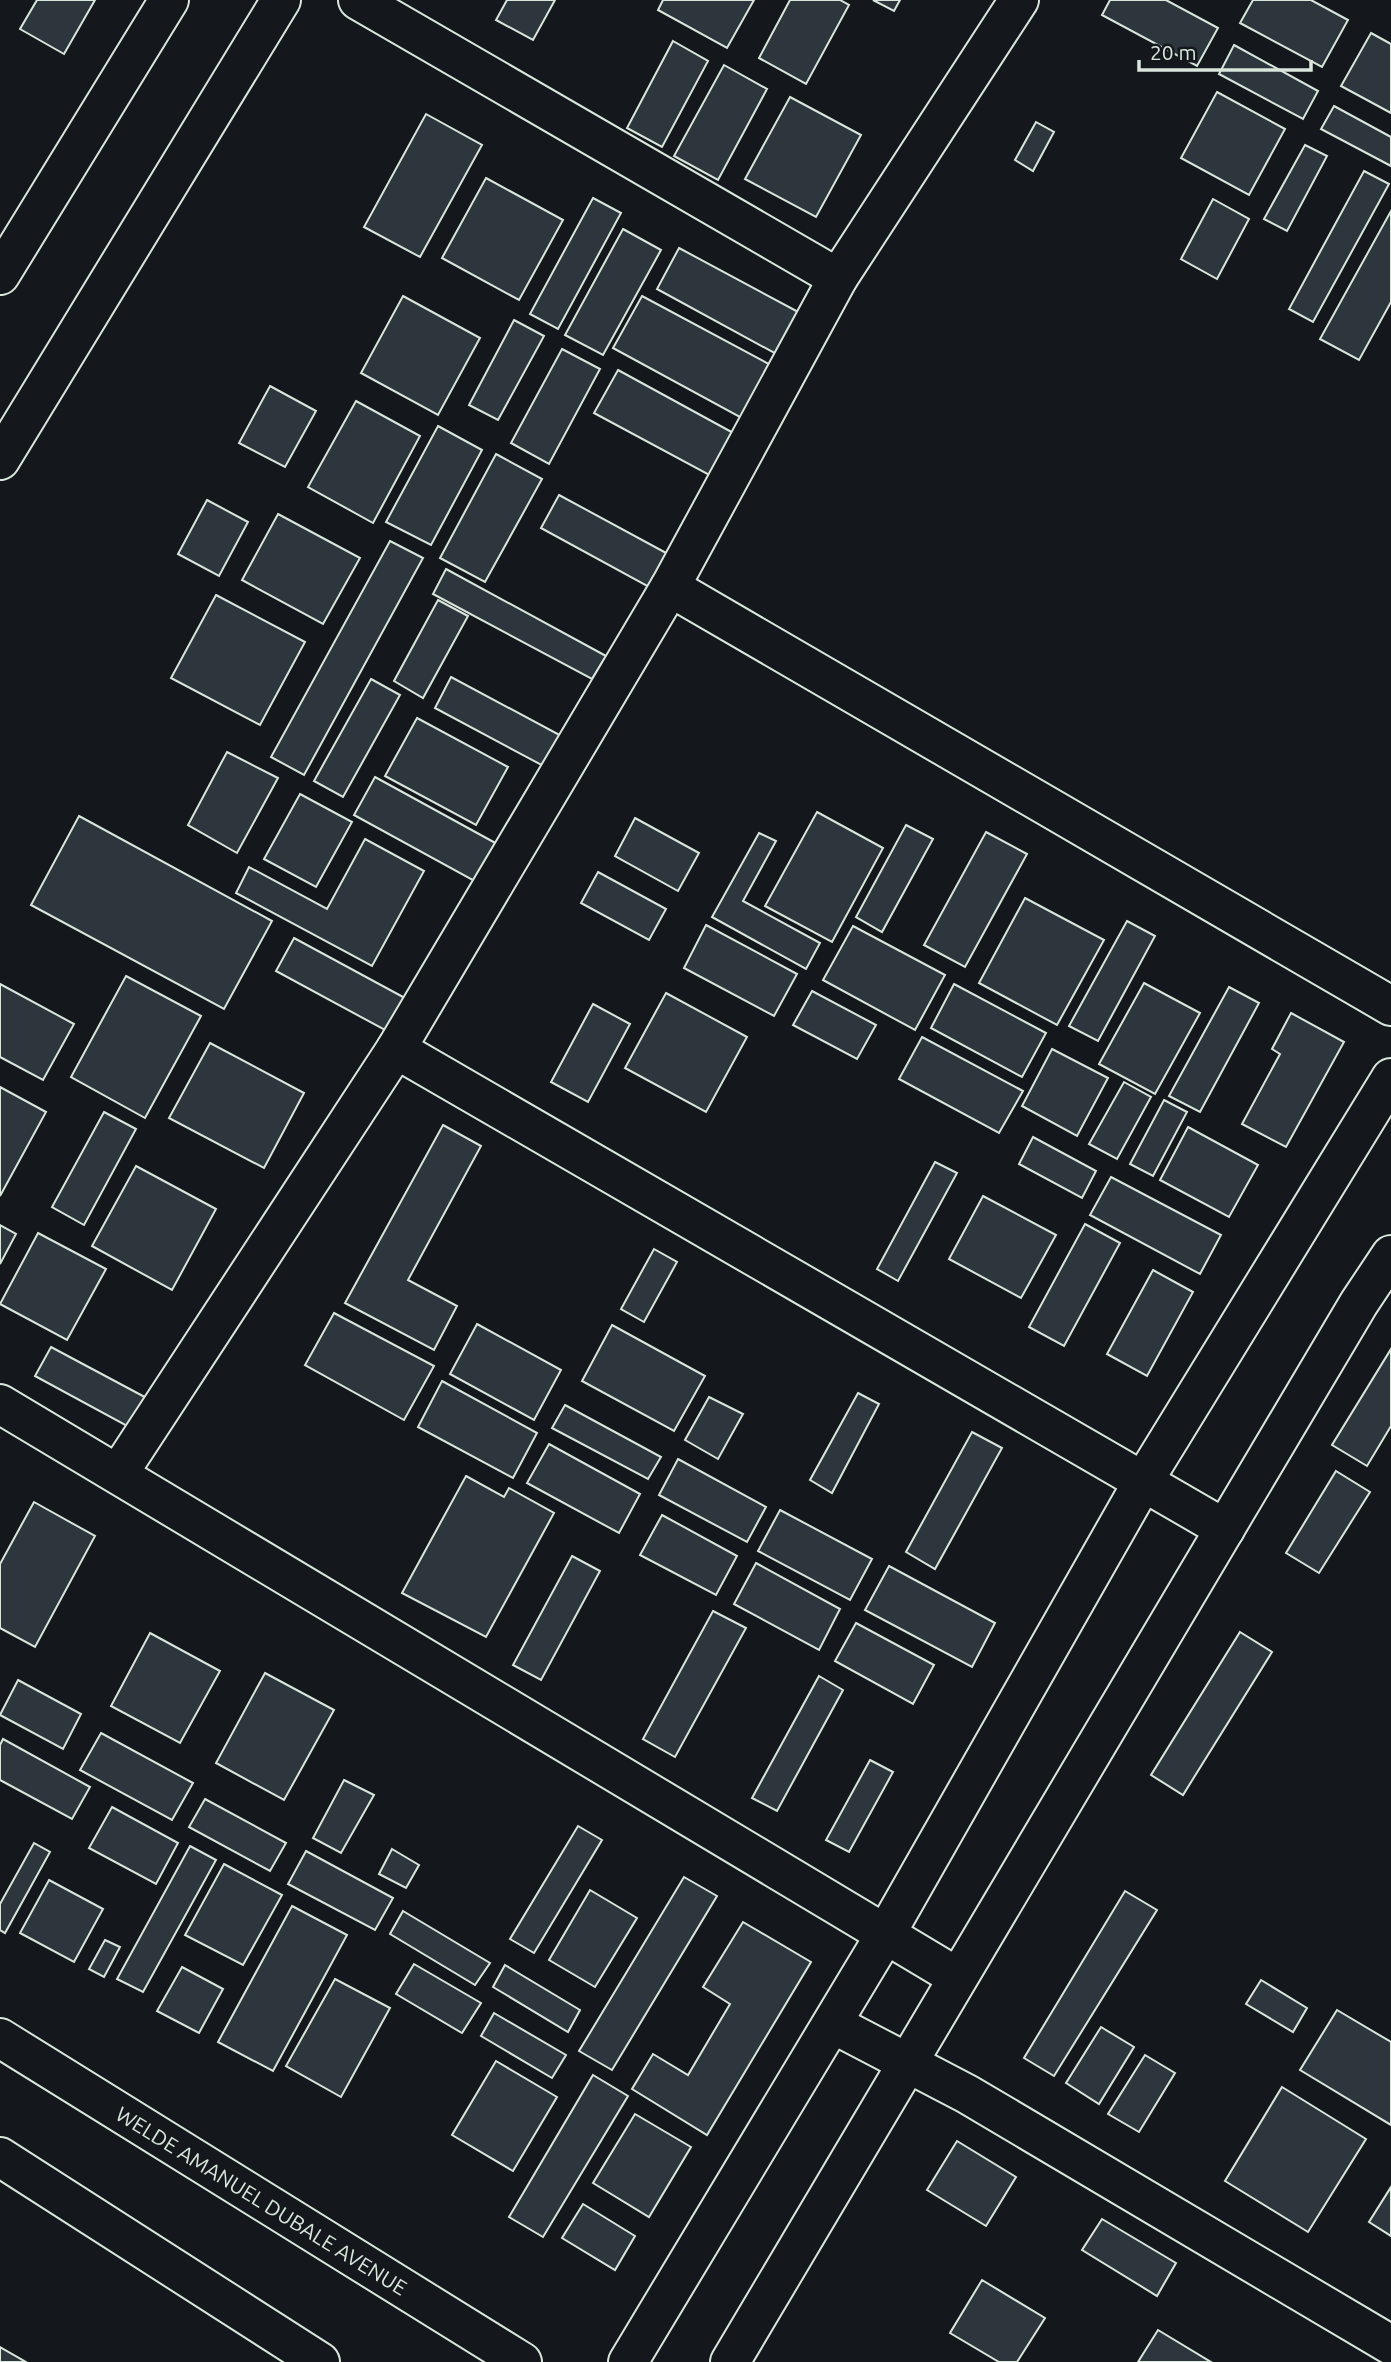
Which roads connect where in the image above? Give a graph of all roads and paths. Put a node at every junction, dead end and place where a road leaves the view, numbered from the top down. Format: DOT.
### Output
graph roads {
  1 [pos="169,0"];
  2 [pos="281,0"];
  3 [pos="358,0"];
  4 [pos="1019,0"];
  5 [pos="0,275"];
  6 [pos="838,278"];
  7 [pos="0,460"];
  8 [pos="670,587"];
  9 [pos="1391,1006"];
  10 [pos="396,1049"];
  11 [pos="1391,1078"];
  12 [pos="1391,1255"];
  13 [pos="0,1404"];
  14 [pos="118,1474"];
  15 [pos="1144,1480"];
  16 [pos="1225,1529"];
  17 [pos="885,1935"];
  18 [pos="957,1977"];
  19 [pos="833,2024"];
  20 [pos="0,2038"];
  21 [pos="907,2062"];
  22 [pos="0,2157"];
  23 [pos="1391,2345"];
  24 [pos="320,2362"];
  25 [pos="522,2362"];
  26 [pos="628,2362"];
  27 [pos="730,2362"];
  1 -- 5 [label="street"];
  2 -- 7 [label="street"];
  3 -- 6 [label="street"];
  4 -- 6 [label="street"];
  6 -- 8 [label="street"];
  8 -- 9 [label="street"];
  8 -- 10 [label="street"];
  10 -- 14 [label="street"];
  10 -- 15 [label="street"];
  11 -- 15 [label="street"];
  12 -- 16 [label="street"];
  13 -- 14 [label="street"];
  14 -- 17 [label="street"];
  15 -- 16 [label="street"];
  15 -- 17 [label="street"];
  16 -- 18 [label="street"];
  17 -- 18 [label="street"];
  17 -- 19 [label="street"];
  18 -- 21 [label="street"];
  19 -- 21 [label="street"];
  19 -- 26 [label="street"];
  20 -- 25 [label="street, WELDE AMANUEL DUBALE AVENUE"];
  21 -- 23 [label="street"];
  21 -- 27 [label="street"];
  22 -- 24 [label="street"];
}
